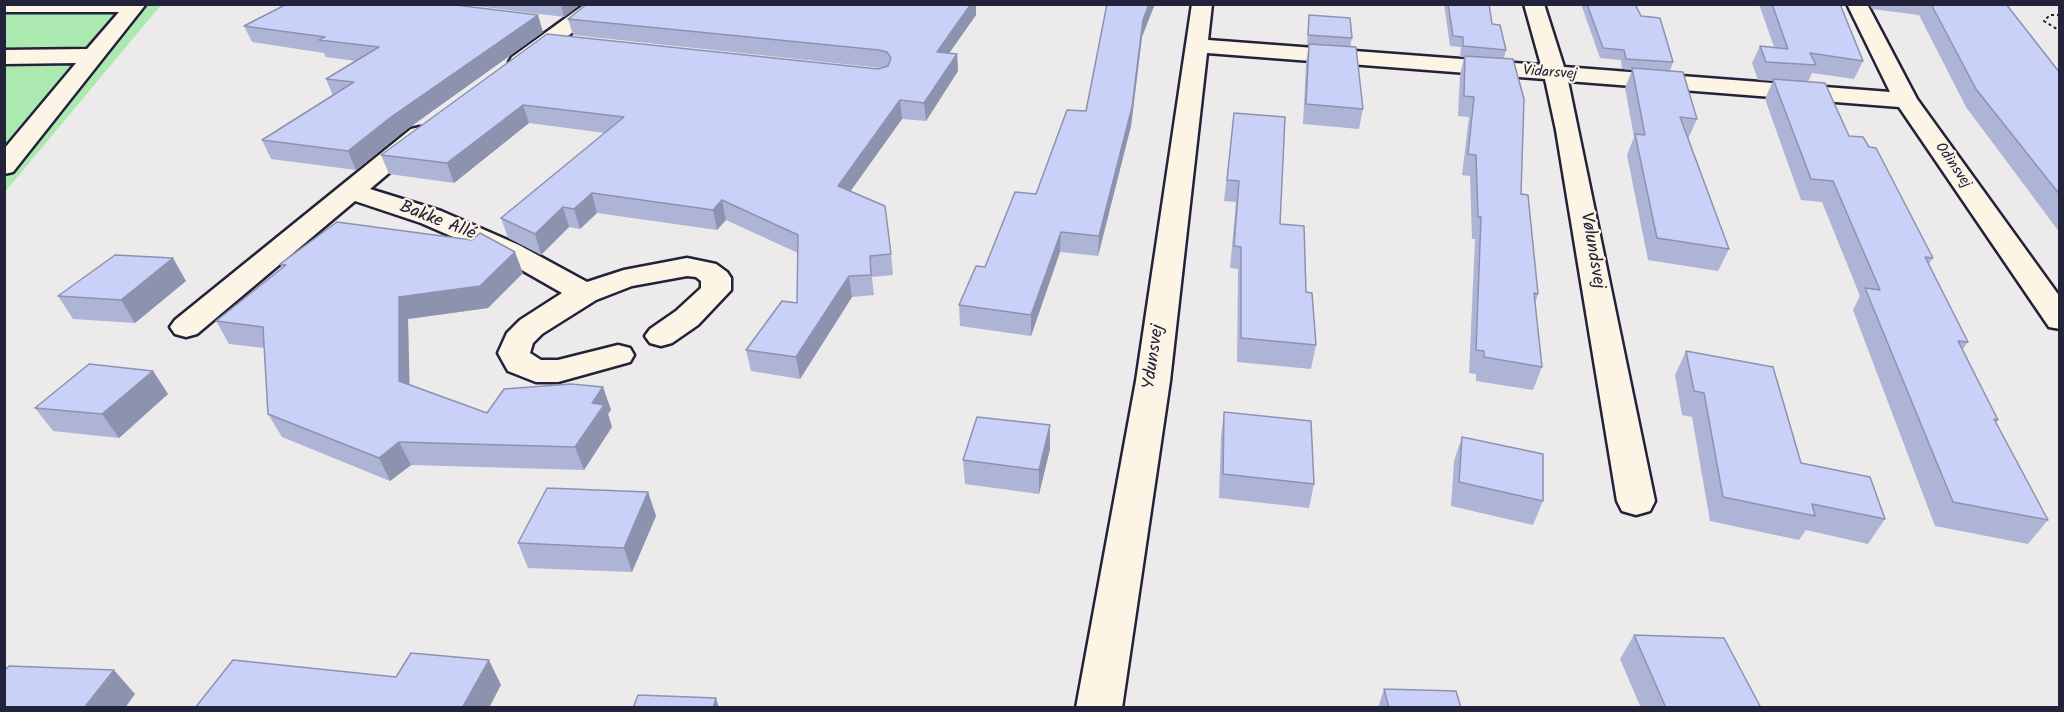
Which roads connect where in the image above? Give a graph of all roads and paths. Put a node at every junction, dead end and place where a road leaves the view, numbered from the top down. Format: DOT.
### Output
graph roads {
  1 [pos="598,4"];
  2 [pos="1202,4"];
  3 [pos="1534,4"];
  4 [pos="1857,4"];
  5 [pos="136,5"];
  6 [pos="4,6"];
  7 [pos="2060,15"];
  8 [pos="2060,31"];
  9 [pos="1195,46"];
  10 [pos="92,56"];
  11 [pos="4,57"];
  12 [pos="1555,74"];
  13 [pos="502,75"];
  14 [pos="1906,100"];
  15 [pos="436,122"];
  16 [pos="4,166"];
  17 [pos="350,191"];
  18 [pos="2029,275"];
  19 [pos="2060,279"];
  20 [pos="585,293"];
  21 [pos="2060,320"];
  22 [pos="186,327"];
  23 [pos="662,336"];
  24 [pos="618,355"];
  25 [pos="1636,501"];
  26 [pos="1099,708"];
  1 -- 13 [label="street"];
  2 -- 9 [label="street, Ydunsvej"];
  3 -- 12 [label="street, Vølundsvej"];
  4 -- 14 [label="street, Odinsvej"];
  5 -- 6 [label="street"];
  5 -- 10 [label="street"];
  7 -- 8 [label="path"];
  9 -- 12 [label="street, Vidarsvej"];
  9 -- 26 [label="street, Ydunsvej"];
  10 -- 11 [label="street"];
  10 -- 16 [label="street"];
  12 -- 14 [label="street, Vidarsvej"];
  12 -- 25 [label="street, Vølundsvej"];
  14 -- 18 [label="street, Odinsvej"];
  15 -- 17 [label="street"];
  17 -- 20 [label="street, Bakke Allé"];
  17 -- 22 [label="street"];
  18 -- 19 [label="street"];
  18 -- 21 [label="street, Odinsvej"];
  20 -- 23 [label="street"];
  20 -- 24 [label="street"];
}
